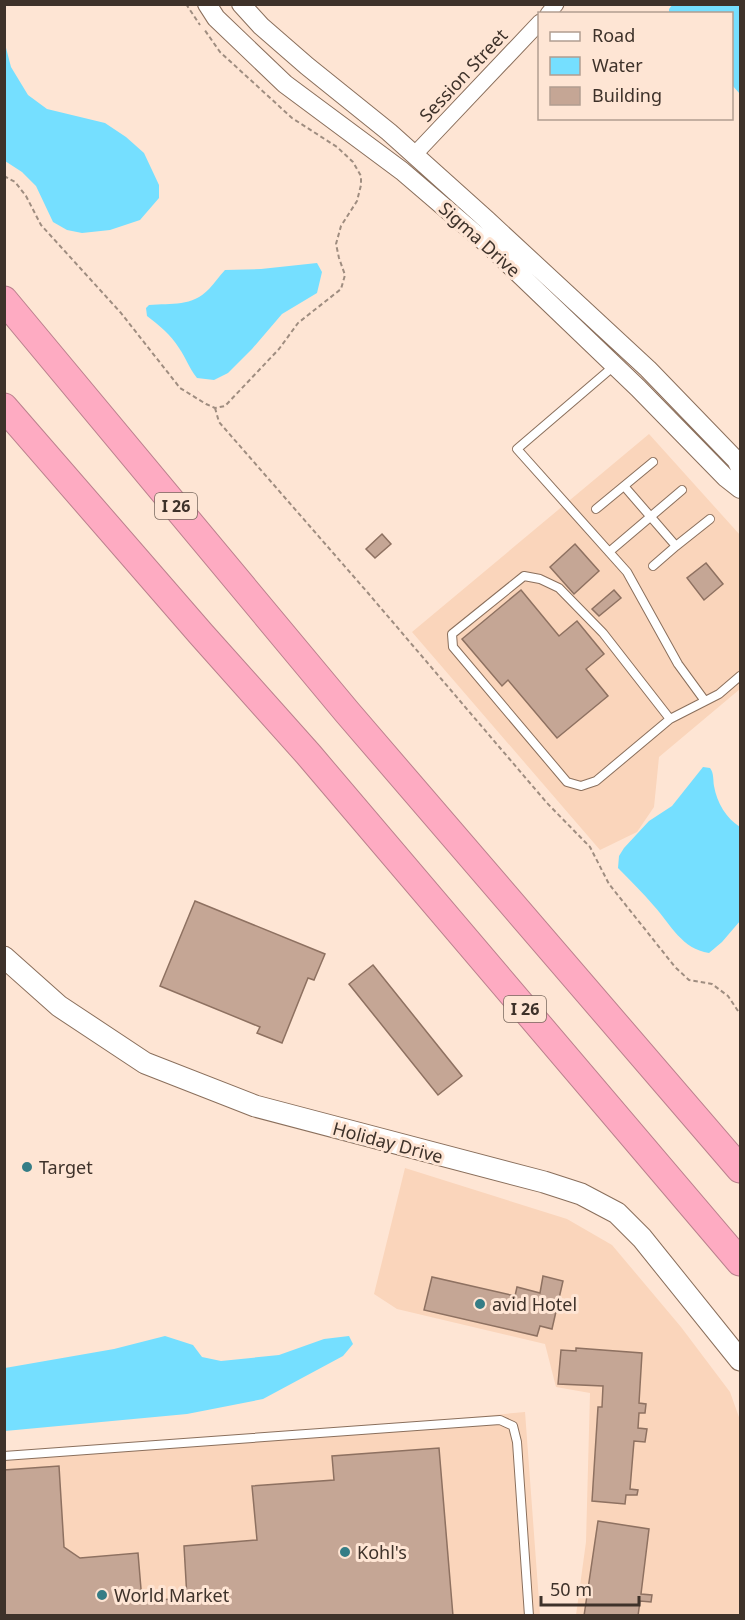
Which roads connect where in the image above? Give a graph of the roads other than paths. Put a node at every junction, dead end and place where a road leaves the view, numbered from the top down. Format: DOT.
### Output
graph roads {
  1 [pos="207,4"];
  2 [pos="241,4"];
  3 [pos="538,24"];
  4 [pos="415,154"];
  5 [pos="402,171"];
  6 [pos="4,300"];
  7 [pos="615,366"];
  8 [pos="4,407"];
  9 [pos="652,462"];
  10 [pos="741,468"];
  11 [pos="624,486"];
  12 [pos="741,489"];
  13 [pos="682,490"];
  14 [pos="596,509"];
  15 [pos="651,516"];
  16 [pos="710,519"];
  17 [pos="676,546"];
  18 [pos="609,552"];
  19 [pos="653,566"];
  20 [pos="741,676"];
  21 [pos="705,701"];
  22 [pos="670,718"];
  23 [pos="4,957"];
  24 [pos="741,1169"];
  25 [pos="741,1262"];
  26 [pos="741,1360"];
  27 [pos="4,1456"];
  28 [pos="529,1616"];
  1 -- 5 [label="street, Sigma Drive"];
  2 -- 4 [label="street, Sigma Drive"];
  3 -- 4 [label="street, Session Street"];
  4 -- 5 [label="street"];
  4 -- 10 [label="street, Sigma Drive"];
  5 -- 7 [label="street, Sigma Drive"];
  6 -- 24 [label="highway, I 26"];
  7 -- 12 [label="street, Sigma Drive"];
  7 -- 18 [label="lane"];
  8 -- 25 [label="highway, I 26"];
  9 -- 11 [label="lane"];
  11 -- 14 [label="lane"];
  11 -- 15 [label="lane"];
  13 -- 15 [label="lane"];
  15 -- 17 [label="lane"];
  15 -- 18 [label="lane"];
  16 -- 17 [label="lane"];
  17 -- 19 [label="lane"];
  18 -- 21 [label="lane"];
  20 -- 21 [label="lane"];
  21 -- 22 [label="lane"];
  22 -- 22 [label="lane"];
  23 -- 26 [label="main road, Holiday Drive"];
  27 -- 28 [label="lane"];
}
